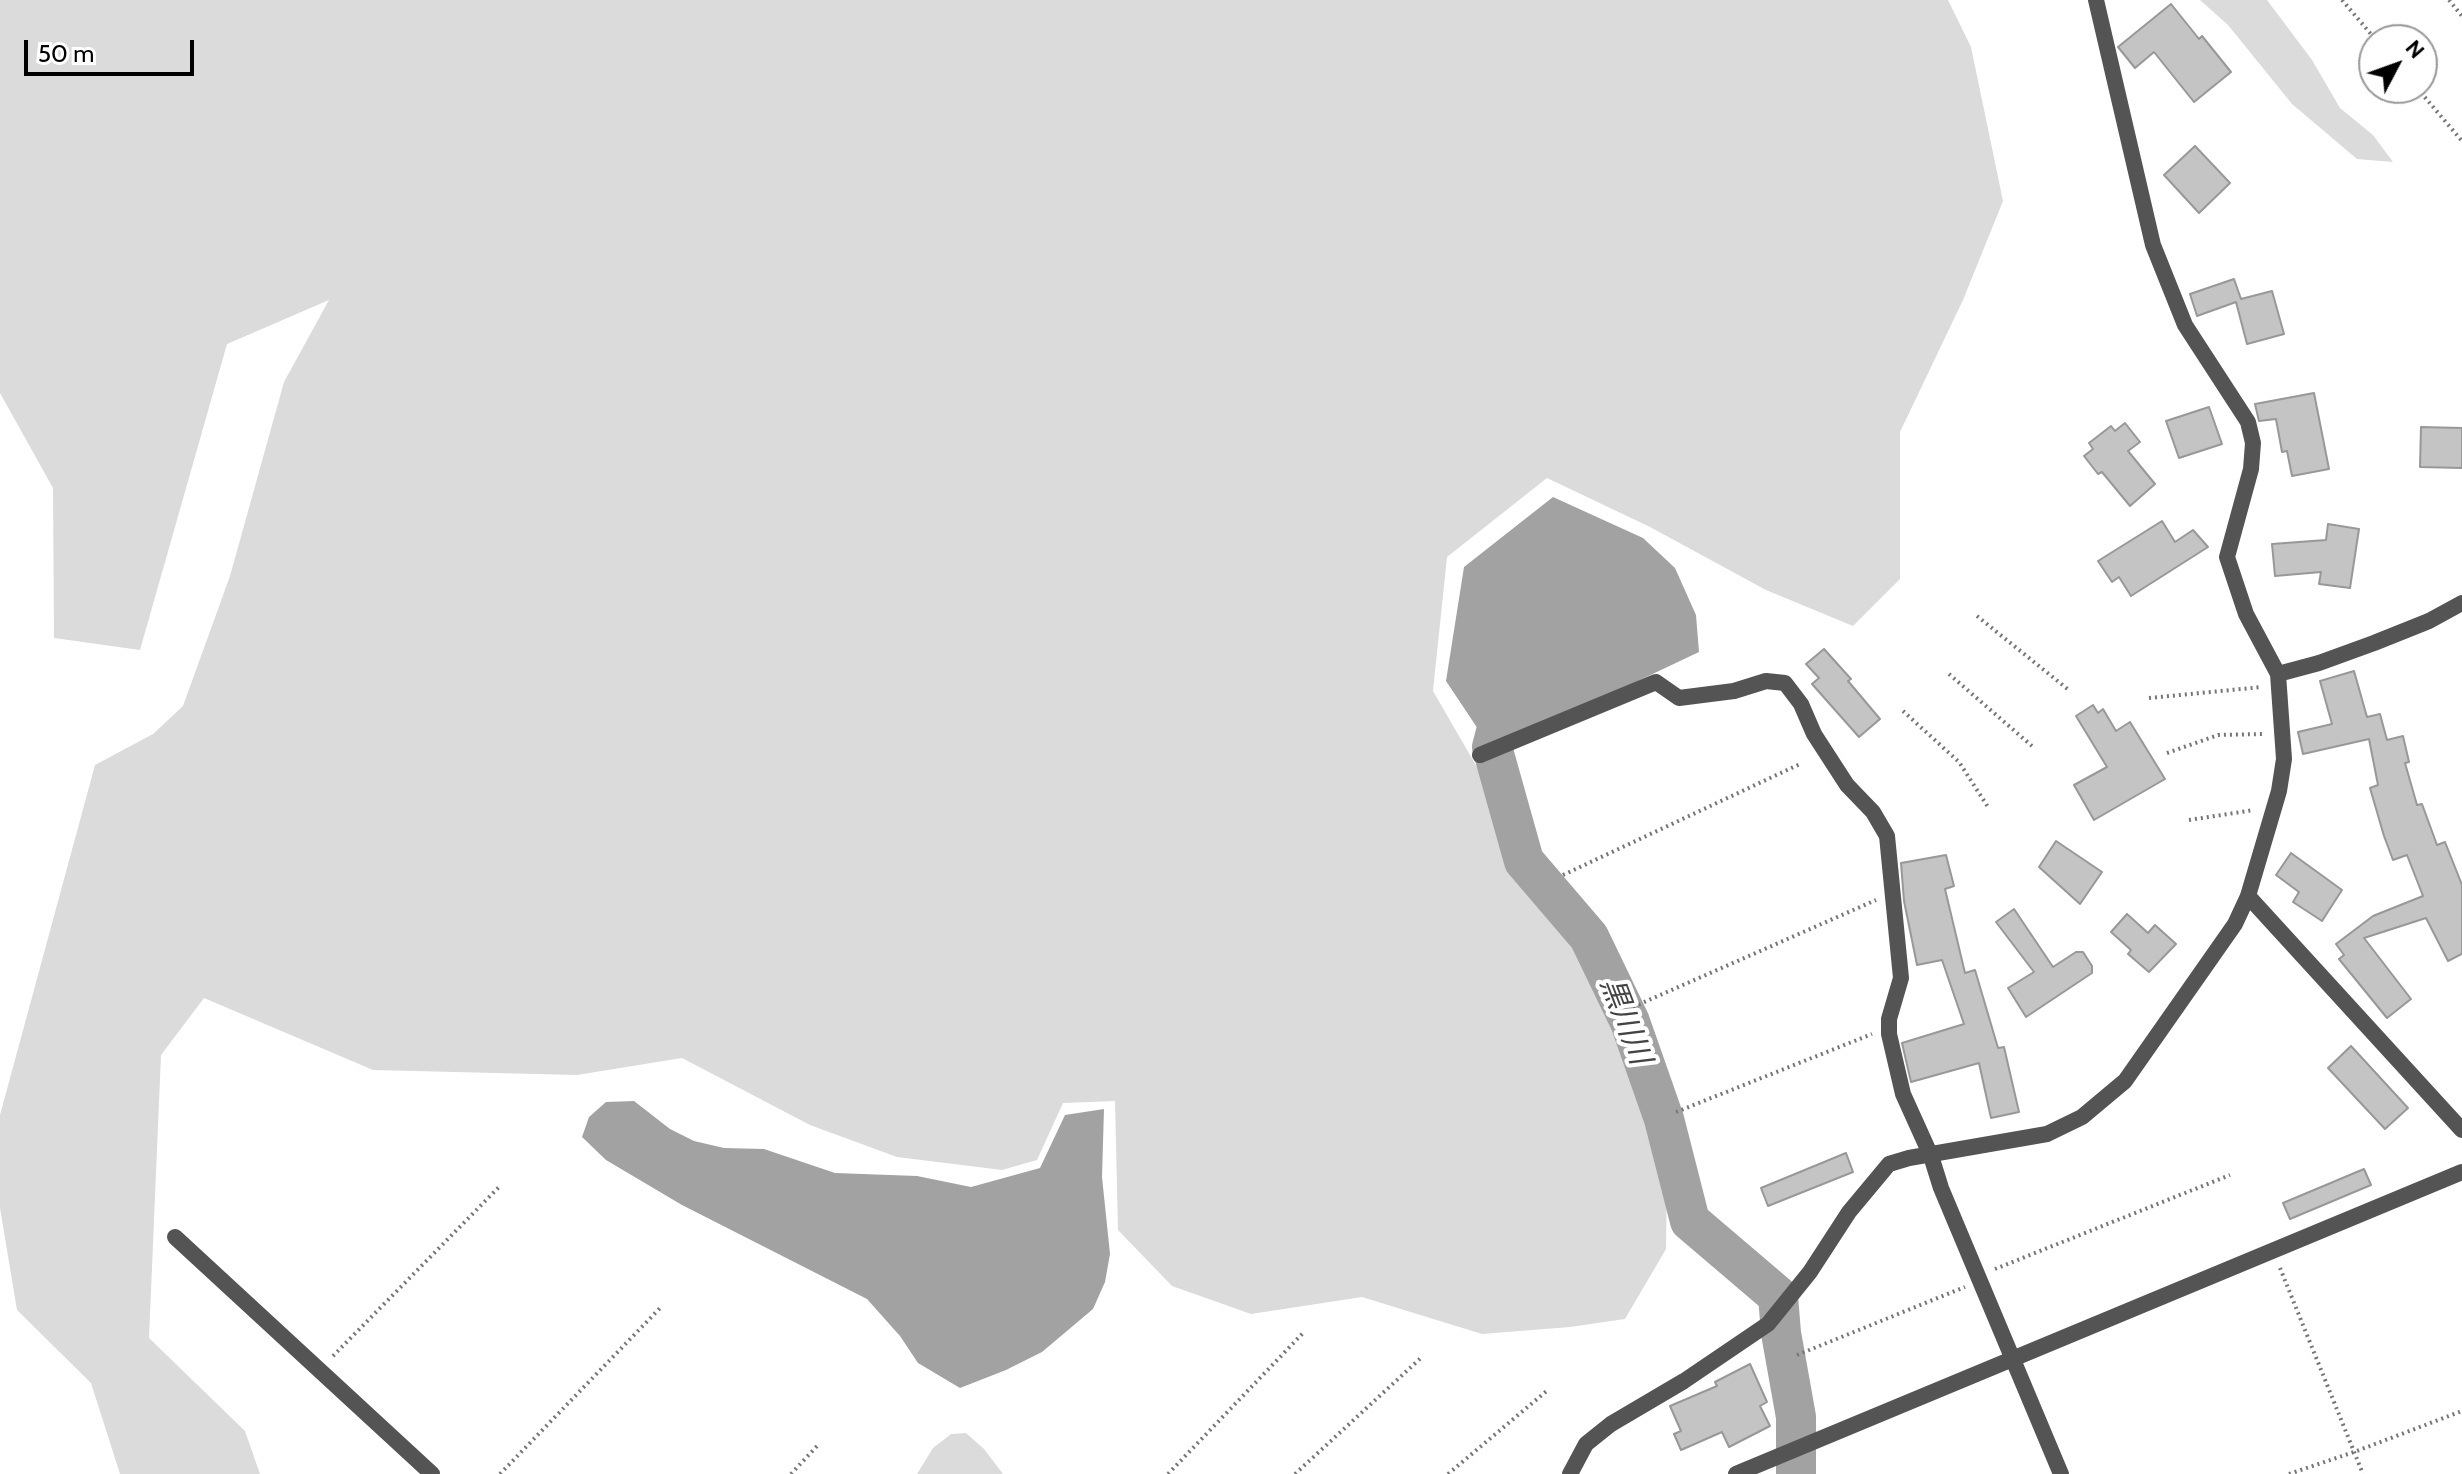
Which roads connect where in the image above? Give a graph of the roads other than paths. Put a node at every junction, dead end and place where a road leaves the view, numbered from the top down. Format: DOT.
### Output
graph roads {
  1 [pos="2096,0"];
  2 [pos="2462,603"];
  3 [pos="2274,680"];
  4 [pos="1480,755"];
  5 [pos="2248,896"];
  6 [pos="2462,1130"];
  7 [pos="1931,1156"];
  8 [pos="2462,1172"];
  9 [pos="175,1237"];
  10 [pos="2013,1359"];
  11 [pos="432,1474"];
  12 [pos="1570,1474"];
  13 [pos="1736,1474"];
  14 [pos="2061,1474"];
  1 -- 3 [label="street"];
  2 -- 3 [label="street"];
  3 -- 5 [label="street"];
  4 -- 7 [label="street"];
  5 -- 6 [label="street"];
  5 -- 7 [label="street"];
  7 -- 10 [label="street"];
  7 -- 12 [label="street"];
  8 -- 10 [label="street"];
  9 -- 11 [label="street"];
  10 -- 13 [label="street"];
  10 -- 14 [label="street"];
}
